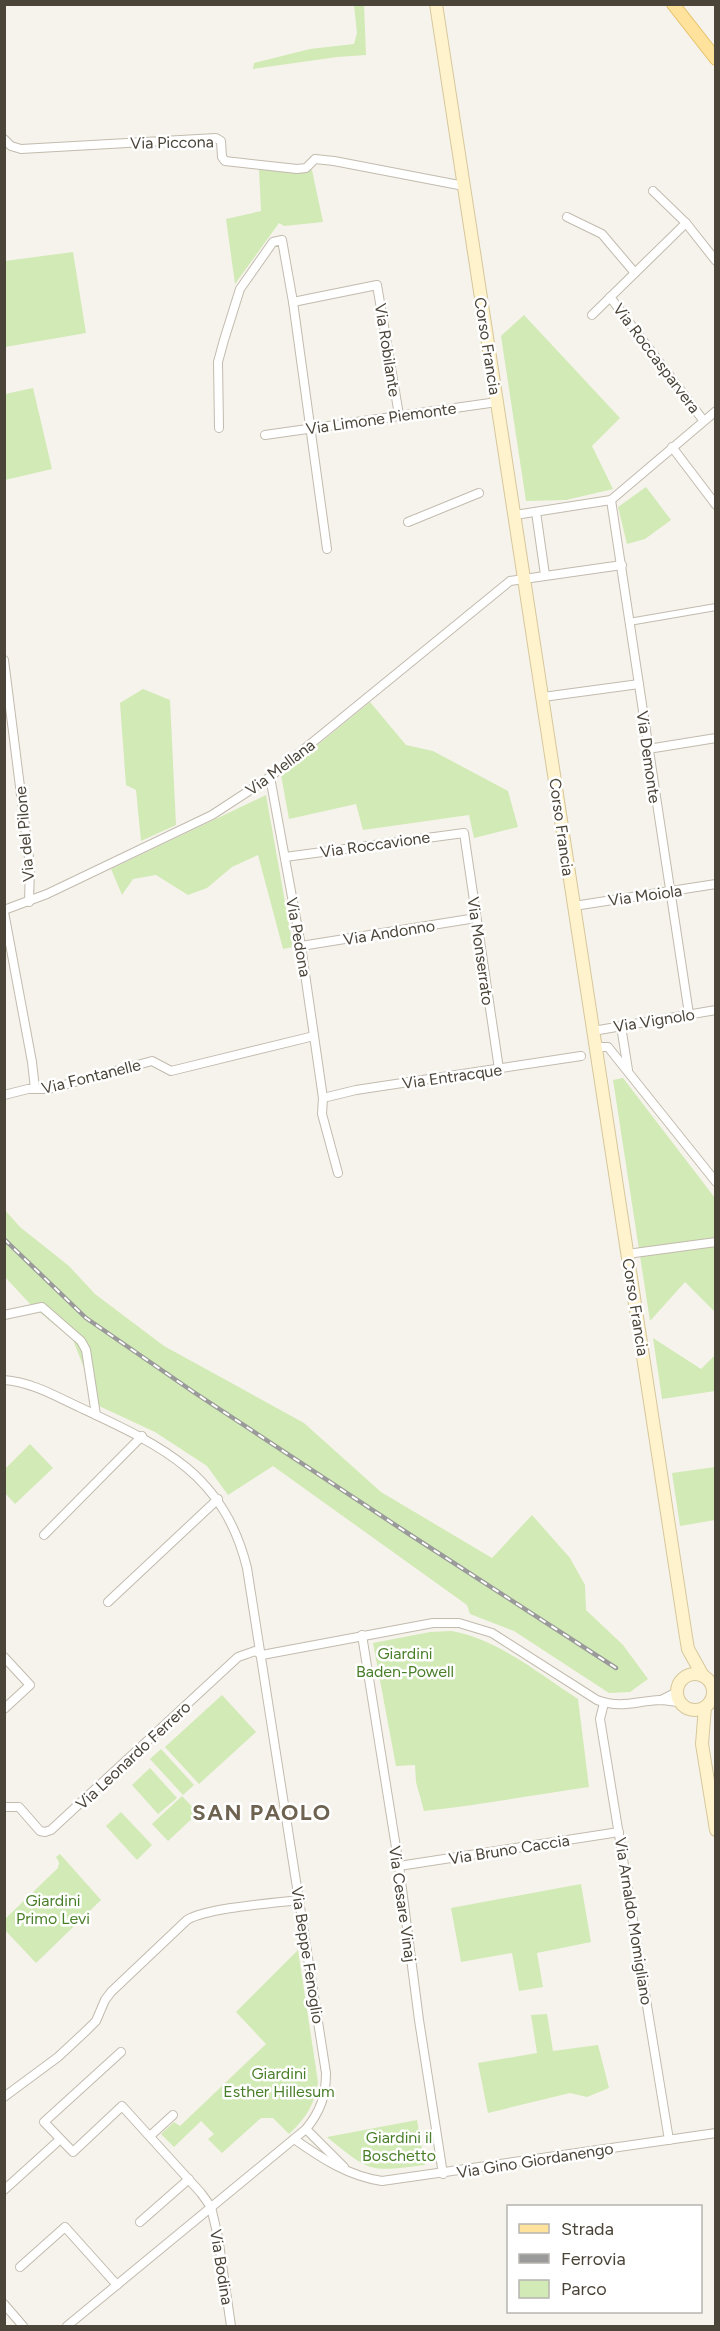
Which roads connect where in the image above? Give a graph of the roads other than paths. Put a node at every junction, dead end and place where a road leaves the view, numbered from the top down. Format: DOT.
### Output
graph roads {
  1 [pos="436,4"];
  2 [pos="673,4"];
  3 [pos="716,59"];
  4 [pos="4,139"];
  5 [pos="464,186"];
  6 [pos="653,191"];
  7 [pos="567,217"];
  8 [pos="686,223"];
  9 [pos="716,261"];
  10 [pos="635,273"];
  11 [pos="610,297"];
  12 [pos="293,302"];
  13 [pos="592,315"];
  14 [pos="497,402"];
  15 [pos="716,411"];
  16 [pos="399,415"];
  17 [pos="703,420"];
  18 [pos="311,427"];
  19 [pos="219,428"];
  20 [pos="265,435"];
  21 [pos="672,447"];
  22 [pos="479,493"];
  23 [pos="611,500"];
  24 [pos="715,502"];
  25 [pos="536,512"];
  26 [pos="515,515"];
  27 [pos="408,522"];
  28 [pos="327,549"];
  29 [pos="622,565"];
  30 [pos="545,575"];
  31 [pos="525,578"];
  32 [pos="716,608"];
  33 [pos="629,622"];
  34 [pos="4,660"];
  35 [pos="639,684"];
  36 [pos="543,697"];
  37 [pos="716,738"];
  38 [pos="648,749"];
  39 [pos="270,777"];
  40 [pos="464,833"];
  41 [pos="285,857"];
  42 [pos="716,884"];
  43 [pos="669,892"];
  44 [pos="29,902"];
  45 [pos="574,906"];
  46 [pos="4,911"];
  47 [pos="476,918"];
  48 [pos="301,946"];
  49 [pos="716,1010"];
  50 [pos="688,1014"];
  51 [pos="621,1026"];
  52 [pos="593,1031"];
  53 [pos="314,1036"];
  54 [pos="596,1047"];
  55 [pos="581,1056"];
  56 [pos="499,1069"];
  57 [pos="628,1070"];
  58 [pos="35,1089"];
  59 [pos="4,1095"];
  60 [pos="323,1098"];
  61 [pos="338,1173"];
  62 [pos="716,1182"];
  63 [pos="716,1242"];
  64 [pos="627,1254"];
  65 [pos="4,1315"];
  66 [pos="4,1380"];
  67 [pos="96,1415"];
  68 [pos="142,1436"];
  69 [pos="218,1499"];
  70 [pos="44,1535"];
  71 [pos="108,1602"];
  72 [pos="362,1635"];
  73 [pos="688,1649"];
  74 [pos="262,1655"];
  75 [pos="4,1657"];
  76 [pos="684,1678"];
  77 [pos="710,1681"];
  78 [pos="678,1697"];
  79 [pos="711,1701"];
  80 [pos="604,1703"];
  81 [pos="4,1709"];
  82 [pos="691,1710"];
  83 [pos="702,1744"];
  84 [pos="4,1807"];
  85 [pos="716,1830"];
  86 [pos="619,1832"];
  87 [pos="399,1866"];
  88 [pos="299,1900"];
  89 [pos="121,2052"];
  90 [pos="4,2097"];
  91 [pos="172,2115"];
  92 [pos="306,2129"];
  93 [pos="716,2133"];
  94 [pos="150,2136"];
  95 [pos="294,2139"];
  96 [pos="669,2140"];
  97 [pos="56,2143"];
  98 [pos="443,2174"];
  99 [pos="354,2175"];
  100 [pos="189,2179"];
  101 [pos="4,2190"];
  102 [pos="211,2207"];
  103 [pos="140,2222"];
  104 [pos="20,2267"];
  105 [pos="117,2285"];
  106 [pos="4,2304"];
  107 [pos="23,2326"];
  108 [pos="67,2326"];
  109 [pos="231,2326"];
  1 -- 5 [label="main road, Corso Francia"];
  2 -- 3 [label="main road"];
  4 -- 5 [label="street, Via Piccona"];
  5 -- 14 [label="main road, Corso Francia"];
  6 -- 8 [label="street"];
  7 -- 10 [label="street"];
  8 -- 9 [label="street"];
  8 -- 10 [label="street"];
  10 -- 11 [label="street"];
  11 -- 13 [label="street"];
  11 -- 17 [label="street, Via Roccasparvera"];
  12 -- 16 [label="street, Via Robilante"];
  12 -- 18 [label="street"];
  12 -- 19 [label="street"];
  14 -- 16 [label="street, Via Limone Piemonte"];
  14 -- 26 [label="main road, Corso Francia"];
  15 -- 17 [label="street"];
  16 -- 18 [label="street, Via Limone Piemonte"];
  17 -- 21 [label="street"];
  18 -- 20 [label="street, Via Limone Piemonte"];
  18 -- 28 [label="street"];
  21 -- 23 [label="street"];
  21 -- 24 [label="street"];
  22 -- 27 [label="street"];
  23 -- 25 [label="street"];
  23 -- 29 [label="street, Via Demonte"];
  25 -- 26 [label="street"];
  25 -- 30 [label="street"];
  26 -- 31 [label="main road, Corso Francia"];
  29 -- 30 [label="street, Via Mellana"];
  29 -- 33 [label="street, Via Demonte"];
  30 -- 31 [label="street, Via Mellana"];
  31 -- 36 [label="main road, Corso Francia"];
  31 -- 39 [label="street, Via Mellana"];
  32 -- 33 [label="street"];
  33 -- 35 [label="street, Via Demonte"];
  34 -- 44 [label="street, Via del Pilone"];
  35 -- 36 [label="street"];
  35 -- 38 [label="street, Via Demonte"];
  36 -- 45 [label="main road, Corso Francia"];
  37 -- 38 [label="street"];
  38 -- 43 [label="street, Via Demonte"];
  39 -- 41 [label="street, Via Pedona"];
  39 -- 44 [label="street, Via Mellana"];
  40 -- 41 [label="street, Via Roccavione"];
  40 -- 47 [label="street, Via Monserrato"];
  41 -- 48 [label="street, Via Pedona"];
  42 -- 43 [label="street, Via Moiola"];
  43 -- 45 [label="street, Via Moiola"];
  43 -- 50 [label="street, Via Demonte"];
  44 -- 46 [label="street, Via Mellana"];
  45 -- 52 [label="main road, Corso Francia"];
  46 -- 58 [label="street"];
  47 -- 48 [label="street, Via Andonno"];
  47 -- 56 [label="street, Via Monserrato"];
  48 -- 53 [label="street, Via Pedona"];
  49 -- 50 [label="street, Via Vignolo"];
  50 -- 51 [label="street, Via Vignolo"];
  51 -- 52 [label="street, Via Vignolo"];
  51 -- 57 [label="street"];
  52 -- 54 [label="main road, Corso Francia"];
  53 -- 58 [label="street, Via Fontanelle"];
  53 -- 60 [label="street, Via Pedona"];
  54 -- 57 [label="street"];
  54 -- 64 [label="main road, Corso Francia"];
  55 -- 56 [label="street, Via Entracque"];
  56 -- 60 [label="street, Via Entracque"];
  57 -- 62 [label="street"];
  58 -- 59 [label="street, Via Fontanelle"];
  60 -- 61 [label="street, Via Pedona"];
  63 -- 64 [label="street"];
  64 -- 73 [label="main road, Corso Francia"];
  65 -- 67 [label="street"];
  66 -- 67 [label="street, Via Beppe Fenoglio"];
  67 -- 68 [label="street, Via Beppe Fenoglio"];
  68 -- 69 [label="street, Via Beppe Fenoglio"];
  68 -- 70 [label="street"];
  69 -- 71 [label="street"];
  69 -- 74 [label="street, Via Beppe Fenoglio"];
  72 -- 74 [label="street"];
  72 -- 80 [label="street"];
  72 -- 87 [label="street, Via Cesare Vinaj"];
  73 -- 76 [label="main road, Corso Francia"];
  73 -- 77 [label="main road, Corso Francia"];
  74 -- 84 [label="street, Via Leonardo Ferrero"];
  74 -- 88 [label="street, Via Beppe Fenoglio"];
  75 -- 81 [label="street"];
  76 -- 77 [label="main road"];
  76 -- 78 [label="main road"];
  77 -- 79 [label="main road"];
  78 -- 80 [label="street"];
  78 -- 82 [label="main road"];
  79 -- 82 [label="main road"];
  79 -- 83 [label="main road"];
  80 -- 86 [label="street, Via Arnaldo Momigliano"];
  82 -- 83 [label="main road"];
  83 -- 85 [label="main road"];
  86 -- 87 [label="street, Via Bruno Caccia"];
  86 -- 96 [label="street, Via Arnaldo Momigliano"];
  87 -- 98 [label="street, Via Cesare Vinaj"];
  88 -- 90 [label="street"];
  88 -- 92 [label="street, Via Beppe Fenoglio"];
  89 -- 94 [label="street"];
  91 -- 94 [label="street"];
  92 -- 95 [label="street, Via Beppe Fenoglio"];
  92 -- 99 [label="street, Via Gino Giordanengo"];
  93 -- 96 [label="street, Via Gino Giordanengo"];
  94 -- 100 [label="street"];
  95 -- 99 [label="street, Via Gino Giordanengo"];
  95 -- 102 [label="street, Via Beppe Fenoglio"];
  96 -- 98 [label="street, Via Gino Giordanengo"];
  97 -- 101 [label="street"];
  98 -- 99 [label="street, Via Gino Giordanengo"];
  100 -- 102 [label="street"];
  100 -- 103 [label="street"];
  102 -- 105 [label="street, Via Beppe Fenoglio"];
  102 -- 109 [label="street, Via Bodina"];
  104 -- 105 [label="street"];
  105 -- 108 [label="street, Via Beppe Fenoglio"];
  106 -- 107 [label="street"];
}
